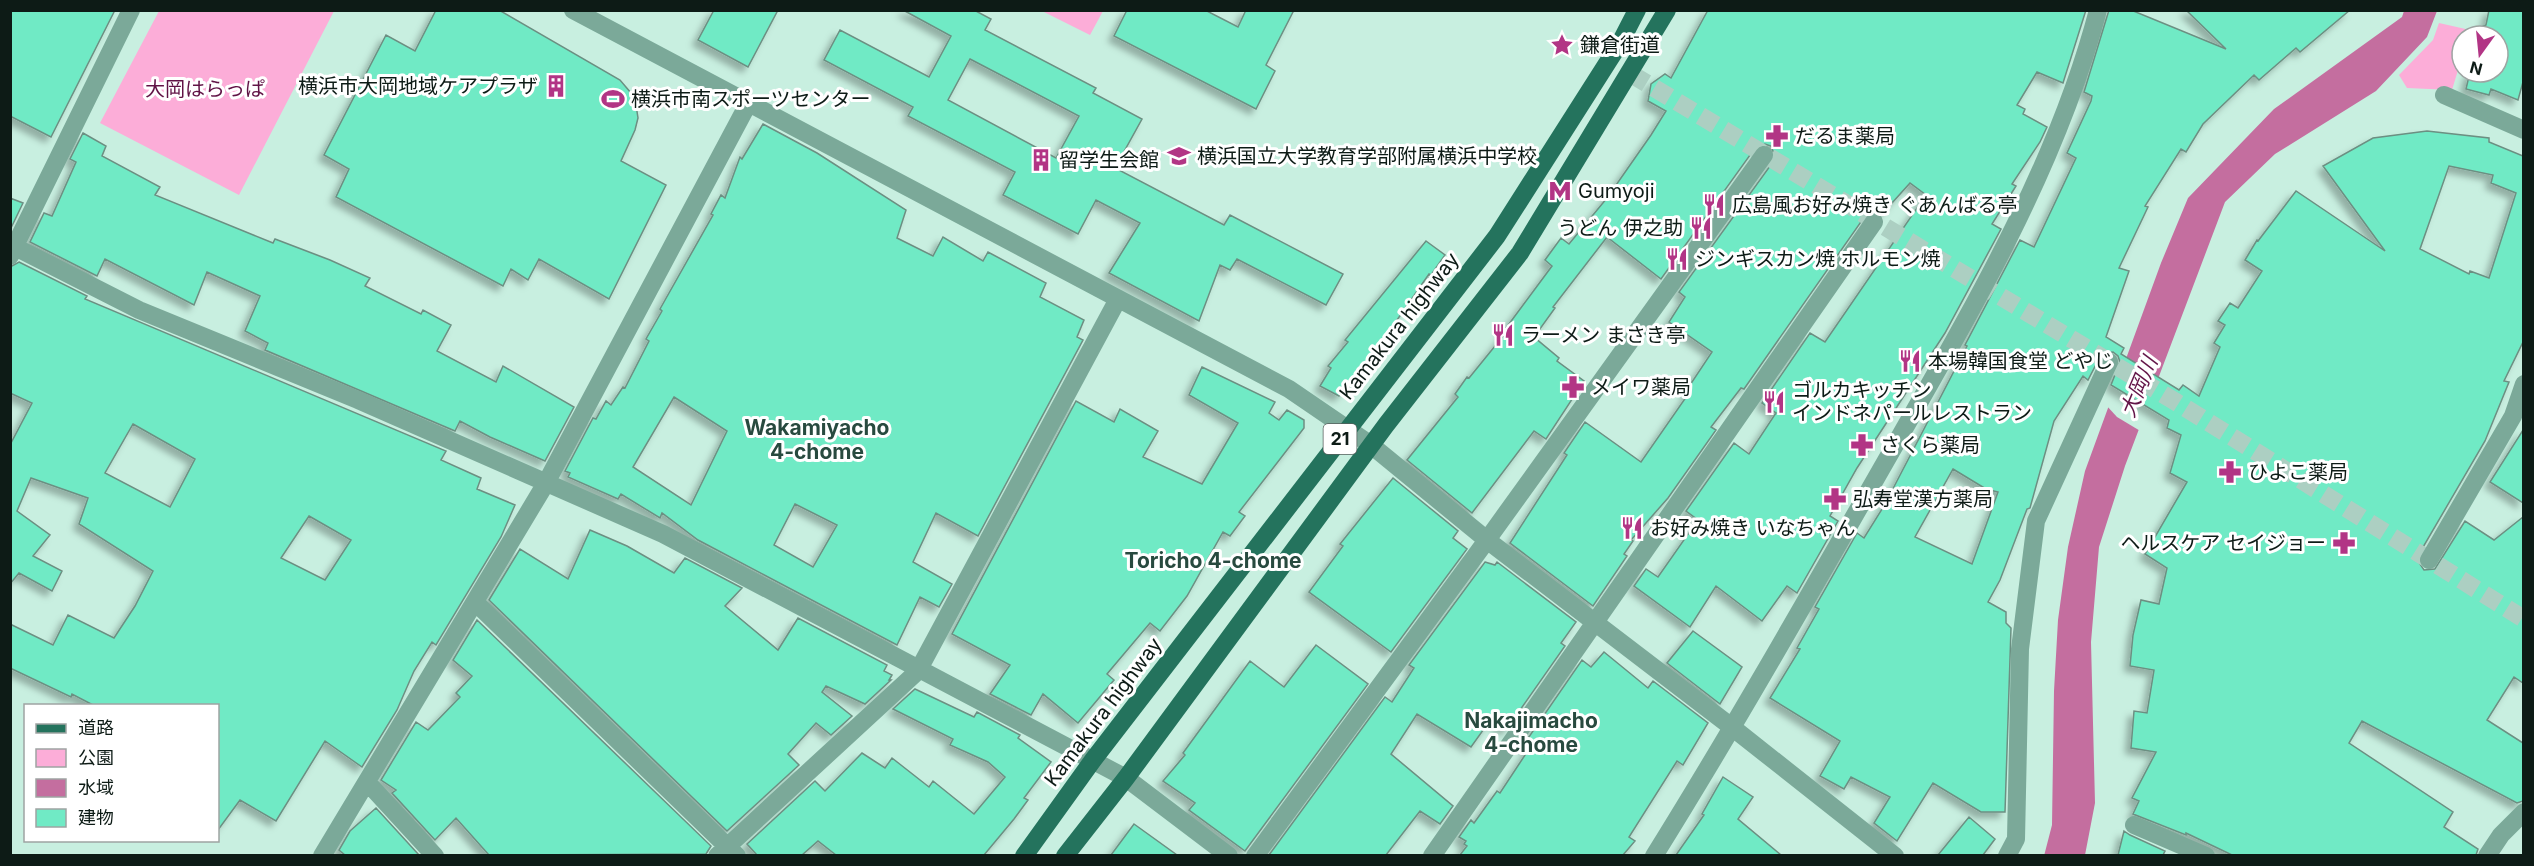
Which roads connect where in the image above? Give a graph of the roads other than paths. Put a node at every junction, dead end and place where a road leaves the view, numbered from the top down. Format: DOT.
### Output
graph roads {
  1 [pos="131,10"];
  2 [pos="573,10"];
  3 [pos="1637,10"];
  4 [pos="1667,10"];
  5 [pos="2098,10"];
  6 [pos="2444,95"];
  7 [pos="748,104"];
  8 [pos="2523,130"];
  9 [pos="1764,155"];
  10 [pos="1874,222"];
  11 [pos="13,252"];
  12 [pos="1118,299"];
  13 [pos="2109,362"];
  14 [pos="2523,384"];
  15 [pos="1348,429"];
  16 [pos="1371,445"];
  17 [pos="546,483"];
  18 [pos="1487,540"];
  19 [pos="2429,560"];
  20 [pos="475,602"];
  21 [pos="1595,624"];
  22 [pos="918,671"];
  23 [pos="1733,728"];
  24 [pos="1093,760"];
  25 [pos="1126,778"];
  26 [pos="367,782"];
  27 [pos="2523,812"];
  28 [pos="2134,825"];
  29 [pos="727,852"];
  30 [pos="322,855"];
  31 [pos="435,855"];
  32 [pos="1024,855"];
  33 [pos="1065,855"];
  34 [pos="1229,855"];
  35 [pos="1256,855"];
  36 [pos="1432,855"];
  37 [pos="1654,855"];
  38 [pos="1895,855"];
  39 [pos="2007,855"];
  40 [pos="2206,855"];
  41 [pos="2487,855"];
  1 -- 11 [label="street"];
  2 -- 7 [label="street"];
  3 -- 15 [label="main road, Kamakura highway / 21"];
  4 -- 16 [label="main road, 21"];
  5 -- 23 [label="street"];
  6 -- 8 [label="street"];
  7 -- 12 [label="street"];
  7 -- 17 [label="street"];
  9 -- 18 [label="street"];
  10 -- 21 [label="street"];
  11 -- 17 [label="street"];
  12 -- 15 [label="street"];
  12 -- 22 [label="street"];
  13 -- 39 [label="street"];
  14 -- 19 [label="street"];
  15 -- 16 [label="street"];
  15 -- 24 [label="main road, Kamakura highway / 21"];
  16 -- 18 [label="street"];
  16 -- 25 [label="main road, 21"];
  17 -- 20 [label="street"];
  17 -- 22 [label="street"];
  18 -- 21 [label="street"];
  18 -- 35 [label="street"];
  20 -- 26 [label="street"];
  20 -- 29 [label="street"];
  21 -- 23 [label="street"];
  21 -- 36 [label="street"];
  22 -- 24 [label="street"];
  22 -- 29 [label="street"];
  23 -- 37 [label="street"];
  23 -- 38 [label="street"];
  24 -- 25 [label="street"];
  24 -- 32 [label="main road, Kamakura highway / 21"];
  25 -- 33 [label="main road, 21"];
  25 -- 34 [label="street"];
  26 -- 30 [label="street"];
  26 -- 31 [label="street"];
  27 -- 41 [label="street"];
  28 -- 40 [label="street"];
}
